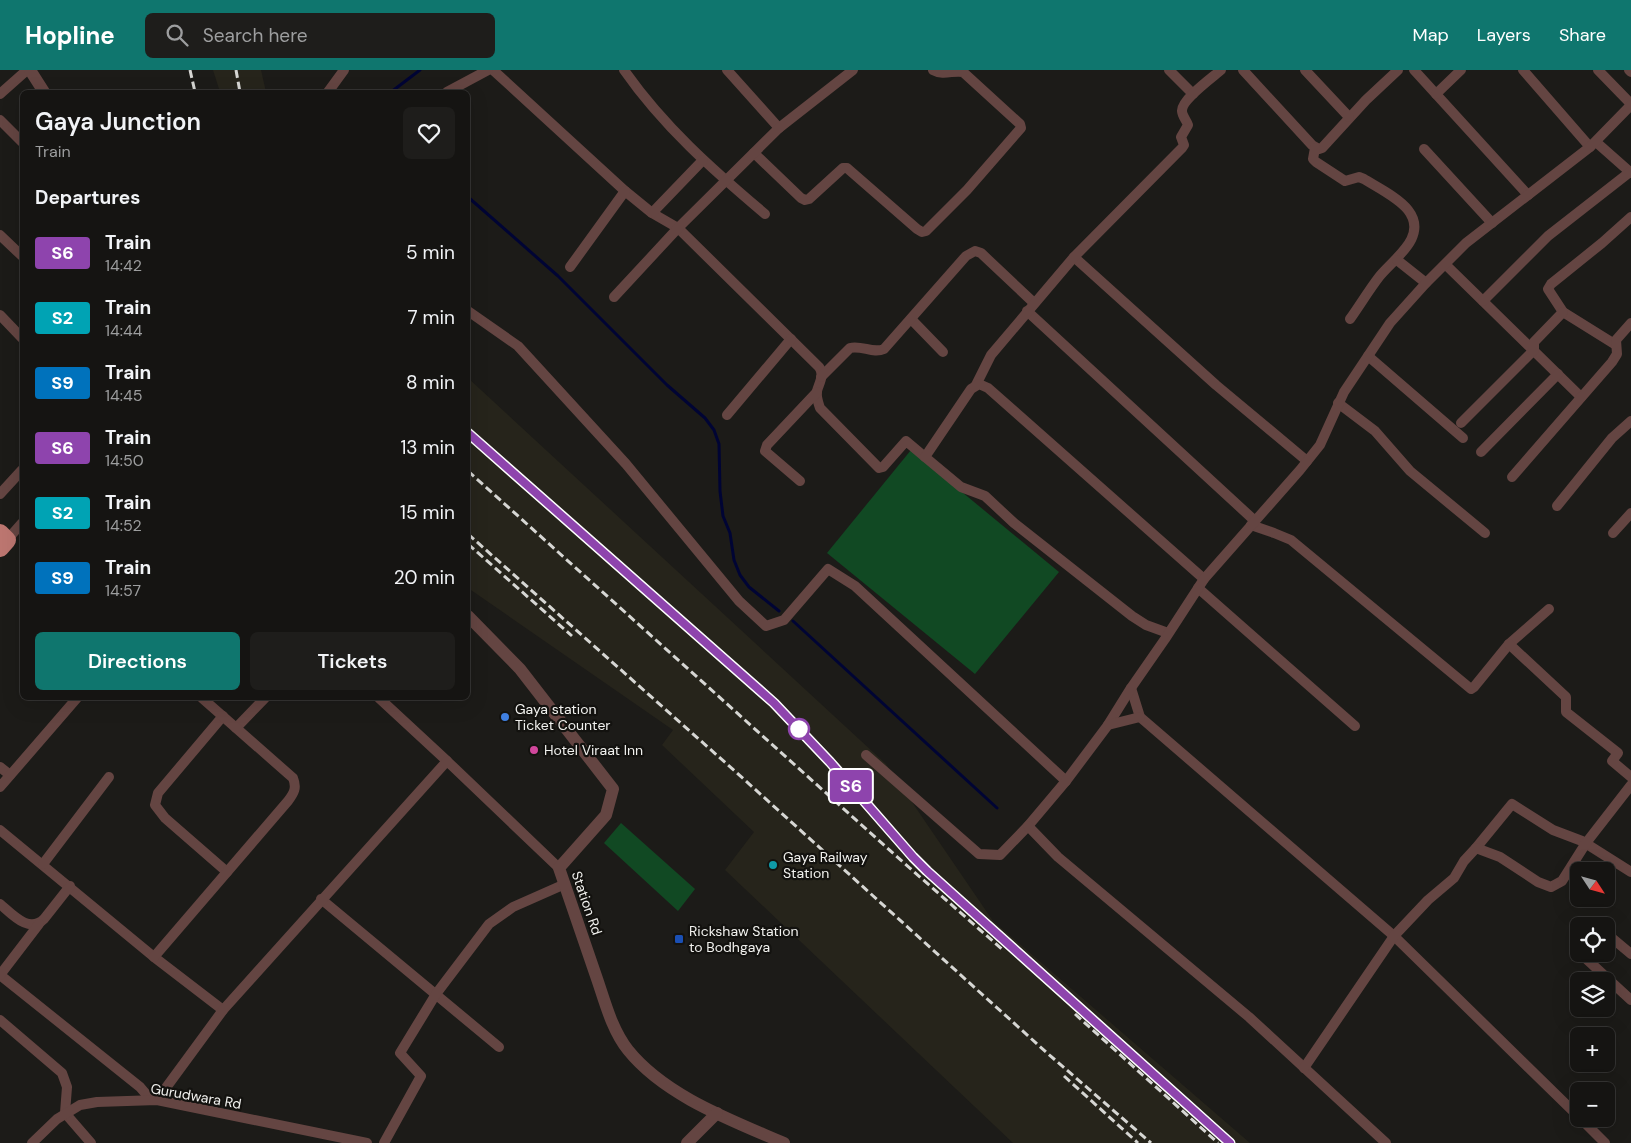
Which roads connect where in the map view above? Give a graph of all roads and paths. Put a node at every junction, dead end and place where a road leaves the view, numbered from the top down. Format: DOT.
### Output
graph roads {
  1 [pos="28,70"];
  2 [pos="344,70"];
  3 [pos="488,70"];
  4 [pos="493,70"];
  5 [pos="624,70"];
  6 [pos="727,70"];
  7 [pos="854,70"];
  8 [pos="933,70"];
  9 [pos="1169,70"];
  10 [pos="1221,70"];
  11 [pos="1244,70"];
  12 [pos="1305,70"];
  13 [pos="1398,70"];
  14 [pos="1414,70"];
  15 [pos="1462,70"];
  16 [pos="1598,70"];
  17 [pos="1526,71"];
  18 [pos="43,90"];
  19 [pos="329,90"];
  20 [pos="450,90"];
  21 [pos="0,94"];
  22 [pos="1193,94"];
  23 [pos="1436,94"];
  24 [pos="1631,104"];
  25 [pos="1350,117"];
  26 [pos="0,120"];
  27 [pos="779,128"];
  28 [pos="20,140"];
  29 [pos="1593,144"];
  30 [pos="1315,148"];
  31 [pos="1424,149"];
  32 [pos="754,153"];
  33 [pos="703,160"];
  34 [pos="1630,173"];
  35 [pos="726,181"];
  36 [pos="625,191"];
  37 [pos="1528,196"];
  38 [pos="652,213"];
  39 [pos="765,214"];
  40 [pos="1631,217"];
  41 [pos="1492,223"];
  42 [pos="678,228"];
  43 [pos="0,235"];
  44 [pos="20,254"];
  45 [pos="1074,257"];
  46 [pos="1397,260"];
  47 [pos="1446,264"];
  48 [pos="570,267"];
  49 [pos="1426,283"];
  50 [pos="614,297"];
  51 [pos="1483,301"];
  52 [pos="1030,307"];
  53 [pos="470,312"];
  54 [pos="1563,312"];
  55 [pos="0,315"];
  56 [pos="1350,318"];
  57 [pos="911,319"];
  58 [pos="1631,323"];
  59 [pos="20,336"];
  60 [pos="791,339"];
  61 [pos="1616,345"];
  62 [pos="1534,350"];
  63 [pos="943,352"];
  64 [pos="1368,356"];
  65 [pos="1558,374"];
  66 [pos="822,377"];
  67 [pos="976,385"];
  68 [pos="817,392"];
  69 [pos="1581,397"];
  70 [pos="1338,403"];
  71 [pos="726,415"];
  72 [pos="1631,421"];
  73 [pos="1461,423"];
  74 [pos="1463,438"];
  75 [pos="1481,452"];
  76 [pos="925,457"];
  77 [pos="1308,460"];
  78 [pos="20,472"];
  79 [pos="1512,477"];
  80 [pos="800,481"];
  81 [pos="0,494"];
  82 [pos="1557,506"];
  83 [pos="1631,513"];
  84 [pos="1253,523"];
  85 [pos="20,525"];
  86 [pos="1485,533"];
  87 [pos="1613,533"];
  88 [pos="2,540"];
  89 [pos="1204,579"];
  90 [pos="1198,588"];
  91 [pos="1549,609"];
  92 [pos="470,618"];
  93 [pos="1168,633"];
  94 [pos="1509,644"];
  95 [pos="1131,688"];
  96 [pos="75,700"];
  97 [pos="204,700"];
  98 [pos="263,700"];
  99 [pos="381,700"];
  100 [pos="223,716"];
  101 [pos="1140,717"];
  102 [pos="1108,725"];
  103 [pos="1355,726"];
  104 [pos="236,728"];
  105 [pos="866,755"];
  106 [pos="447,761"];
  107 [pos="0,767"];
  108 [pos="10,775"];
  109 [pos="109,777"];
  110 [pos="1631,777"];
  111 [pos="1066,781"];
  112 [pos="1631,785"];
  113 [pos="0,787"];
  114 [pos="1028,826"];
  115 [pos="0,830"];
  116 [pos="1586,843"];
  117 [pos="1476,848"];
  118 [pos="43,864"];
  119 [pos="559,868"];
  120 [pos="227,872"];
  121 [pos="1631,872"];
  122 [pos="565,884"];
  123 [pos="70,886"];
  124 [pos="321,900"];
  125 [pos="0,904"];
  126 [pos="39,924"];
  127 [pos="1394,936"];
  128 [pos="1615,941"];
  129 [pos="1631,954"];
  130 [pos="154,957"];
  131 [pos="1589,962"];
  132 [pos="0,975"];
  133 [pos="436,994"];
  134 [pos="1631,1000"];
  135 [pos="223,1010"];
  136 [pos="0,1020"];
  137 [pos="499,1047"];
  138 [pos="1304,1068"];
  139 [pos="154,1100"];
  140 [pos="1570,1108"];
  141 [pos="65,1113"];
  142 [pos="717,1113"];
  143 [pos="1589,1127"];
  144 [pos="32,1143"];
  145 [pos="91,1143"];
  146 [pos="367,1143"];
  147 [pos="384,1143"];
  148 [pos="686,1143"];
  149 [pos="784,1143"];
  150 [pos="1386,1143"];
  151 [pos="1605,1143"];
  1 -- 18 [label="street"];
  1 -- 21 [label="street"];
  2 -- 19 [label="street"];
  3 -- 20 [label="street"];
  4 -- 36 [label="street"];
  5 -- 33 [label="street"];
  6 -- 27 [label="street"];
  7 -- 27 [label="street"];
  8 -- 32 [label="street"];
  9 -- 22 [label="street"];
  10 -- 22 [label="street"];
  11 -- 30 [label="street"];
  12 -- 25 [label="street"];
  13 -- 25 [label="street"];
  14 -- 23 [label="street"];
  15 -- 23 [label="street"];
  16 -- 24 [label="street"];
  17 -- 29 [label="street"];
  22 -- 45 [label="street"];
  23 -- 37 [label="street"];
  24 -- 29 [label="street"];
  25 -- 30 [label="street"];
  26 -- 28 [label="street"];
  27 -- 32 [label="street"];
  29 -- 34 [label="street"];
  29 -- 37 [label="street"];
  30 -- 46 [label="street"];
  31 -- 41 [label="street"];
  32 -- 35 [label="street"];
  33 -- 35 [label="street"];
  33 -- 38 [label="street"];
  34 -- 51 [label="street"];
  35 -- 39 [label="street"];
  35 -- 42 [label="street"];
  36 -- 38 [label="street"];
  36 -- 48 [label="street"];
  37 -- 41 [label="street"];
  38 -- 42 [label="street"];
  40 -- 54 [label="street"];
  41 -- 47 [label="street"];
  42 -- 50 [label="street"];
  42 -- 60 [label="street"];
  43 -- 44 [label="street"];
  45 -- 52 [label="street"];
  45 -- 77 [label="street"];
  46 -- 49 [label="street"];
  46 -- 56 [label="street"];
  47 -- 49 [label="street"];
  47 -- 51 [label="street"];
  49 -- 64 [label="street"];
  51 -- 62 [label="street"];
  52 -- 57 [label="street"];
  52 -- 67 [label="street"];
  52 -- 84 [label="street"];
  53 -- 111 [label="street"];
  54 -- 61 [label="street"];
  54 -- 62 [label="street"];
  55 -- 59 [label="street"];
  57 -- 63 [label="street"];
  57 -- 66 [label="street"];
  58 -- 61 [label="street"];
  60 -- 66 [label="street"];
  60 -- 71 [label="street"];
  61 -- 69 [label="street"];
  62 -- 65 [label="street"];
  62 -- 73 [label="street"];
  64 -- 70 [label="street"];
  64 -- 74 [label="street"];
  65 -- 69 [label="street"];
  65 -- 75 [label="street"];
  66 -- 68 [label="street"];
  67 -- 76 [label="street"];
  67 -- 89 [label="street"];
  68 -- 76 [label="street"];
  68 -- 80 [label="street"];
  69 -- 79 [label="street"];
  70 -- 77 [label="street"];
  70 -- 86 [label="street"];
  72 -- 82 [label="street"];
  76 -- 93 [label="street"];
  77 -- 84 [label="street"];
  78 -- 81 [label="street"];
  83 -- 87 [label="street"];
  84 -- 89 [label="street"];
  84 -- 94 [label="street"];
  85 -- 88 [label="street"];
  89 -- 90 [label="street"];
  90 -- 93 [label="street"];
  90 -- 103 [label="street"];
  91 -- 94 [label="street"];
  92 -- 119 [label="street, Station Rd"];
  93 -- 95 [label="street"];
  94 -- 110 [label="street"];
  95 -- 101 [label="street"];
  95 -- 102 [label="street"];
  96 -- 108 [label="street"];
  97 -- 100 [label="street"];
  98 -- 104 [label="street"];
  99 -- 106 [label="street"];
  100 -- 104 [label="street"];
  100 -- 120 [label="street"];
  101 -- 102 [label="street"];
  101 -- 127 [label="street"];
  102 -- 111 [label="street"];
  104 -- 120 [label="street"];
  105 -- 114 [label="street"];
  106 -- 119 [label="street"];
  106 -- 124 [label="street"];
  107 -- 108 [label="street"];
  108 -- 113 [label="street"];
  109 -- 118 [label="street"];
  111 -- 114 [label="street"];
  112 -- 116 [label="street"];
  114 -- 138 [label="street"];
  115 -- 118 [label="street"];
  116 -- 117 [label="street"];
  116 -- 117 [label="street"];
  116 -- 121 [label="street"];
  117 -- 127 [label="street"];
  118 -- 123 [label="street"];
  119 -- 122 [label="street, Station Rd"];
  120 -- 130 [label="street"];
  122 -- 133 [label="street"];
  122 -- 142 [label="street, Station Rd"];
  123 -- 126 [label="street"];
  123 -- 130 [label="street"];
  124 -- 133 [label="street"];
  124 -- 135 [label="street"];
  125 -- 126 [label="street"];
  126 -- 132 [label="street"];
  127 -- 138 [label="street"];
  127 -- 140 [label="street"];
  128 -- 129 [label="street"];
  130 -- 135 [label="street"];
  131 -- 134 [label="street"];
  132 -- 139 [label="street"];
  133 -- 137 [label="street"];
  133 -- 147 [label="street"];
  135 -- 139 [label="street"];
  136 -- 141 [label="street"];
  138 -- 150 [label="street"];
  139 -- 141 [label="street, Gurudwara Rd"];
  139 -- 146 [label="street, Gurudwara Rd"];
  141 -- 144 [label="street, Gurudwara Rd"];
  141 -- 145 [label="street"];
  142 -- 148 [label="street"];
  142 -- 149 [label="street, Station Rd"];
  143 -- 151 [label="street"];
}
